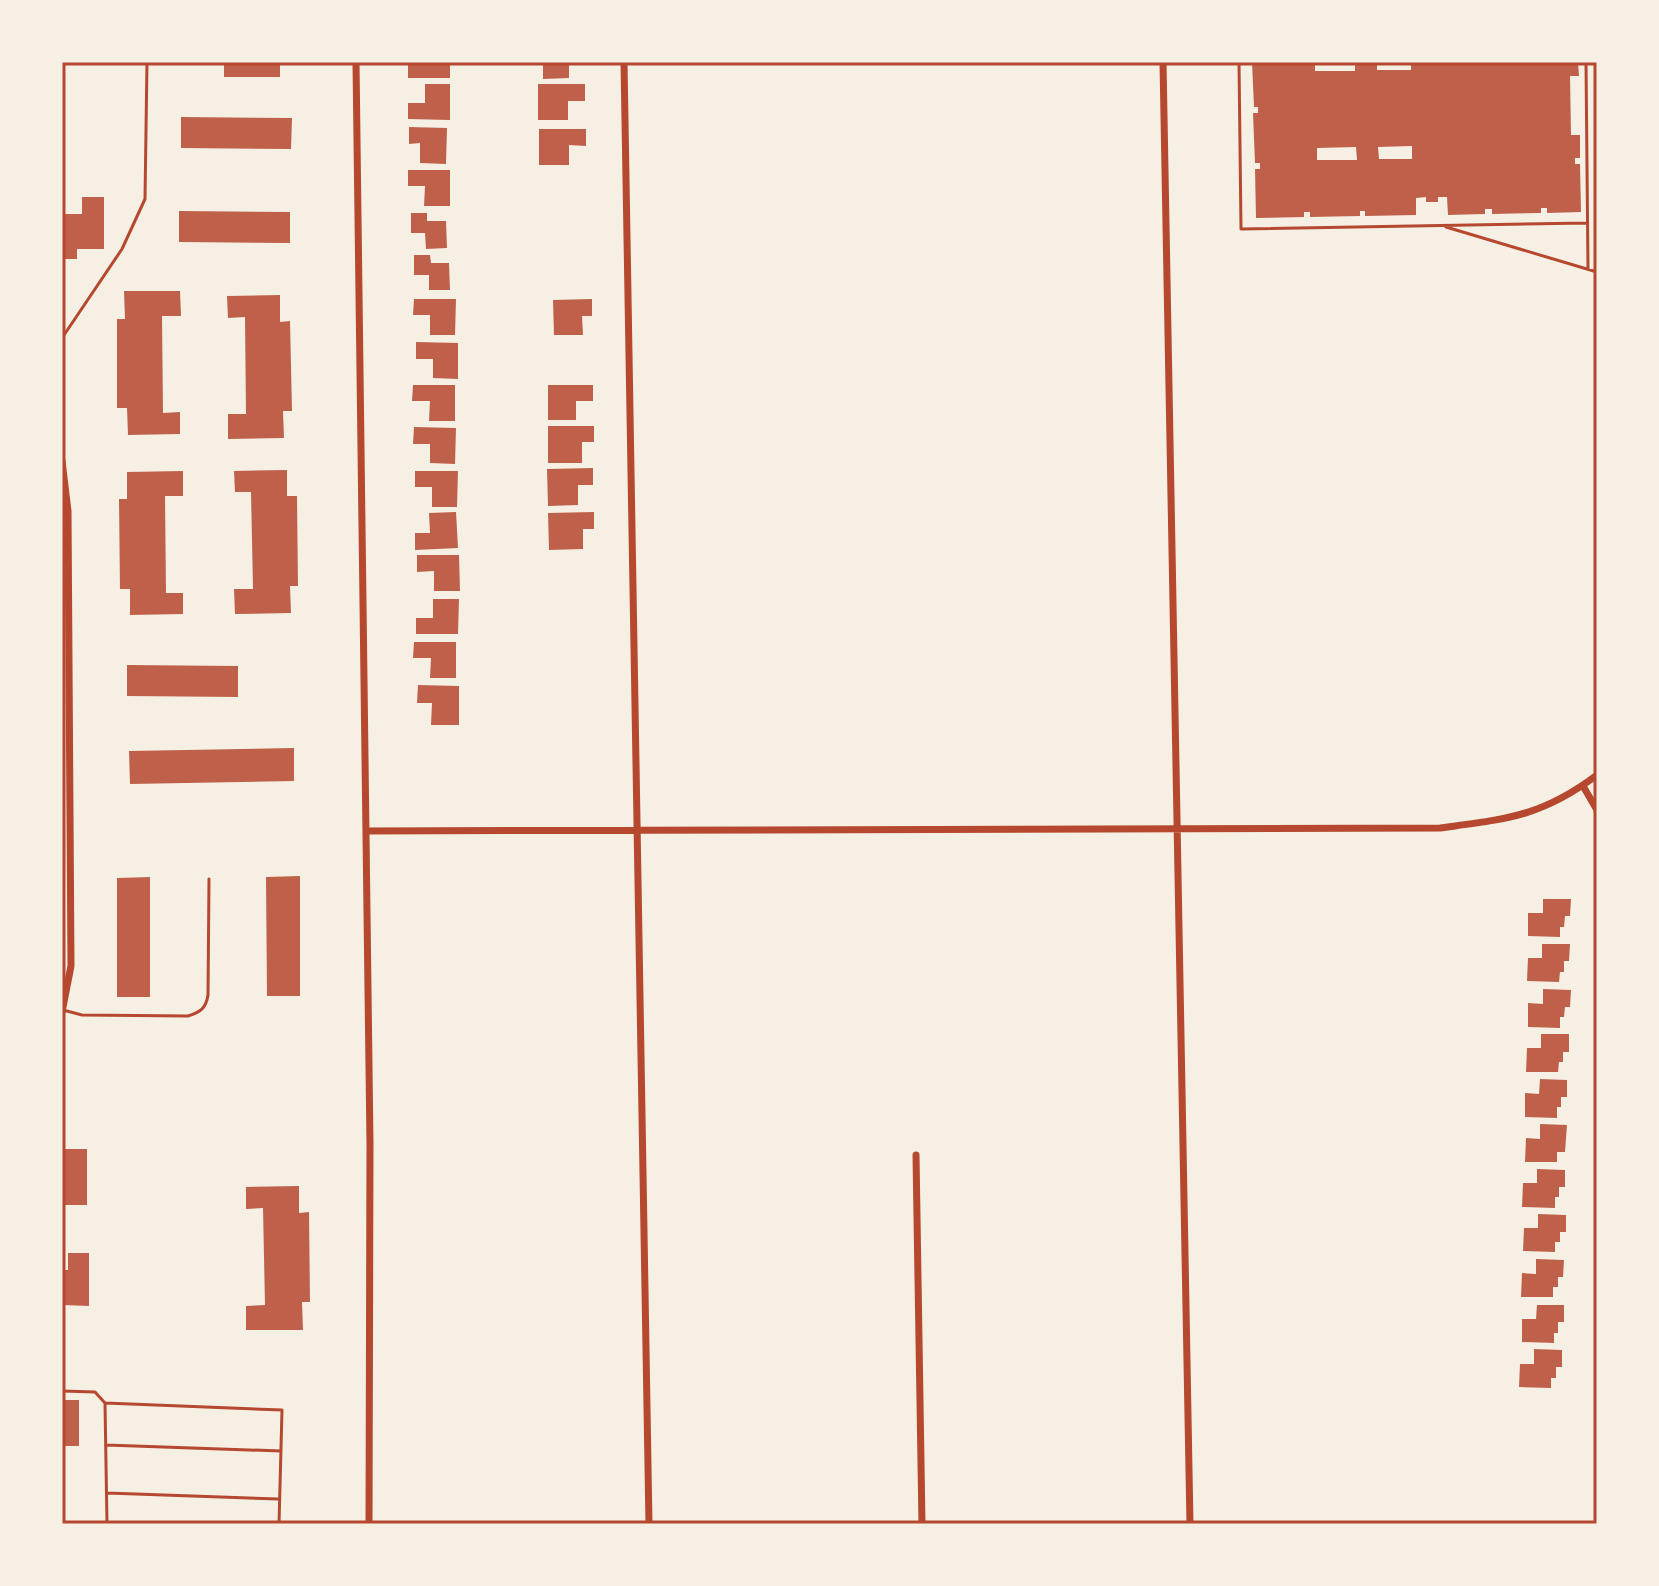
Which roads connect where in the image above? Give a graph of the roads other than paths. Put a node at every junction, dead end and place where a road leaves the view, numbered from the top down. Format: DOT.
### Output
graph roads {
  1 [pos="147,62"];
  2 [pos="356,62"];
  3 [pos="624,62"];
  4 [pos="1163,62"];
  5 [pos="62,338"];
  6 [pos="62,461"];
  7 [pos="65,511"];
  8 [pos="65,718"];
  9 [pos="1597,775"];
  10 [pos="1583,786"];
  11 [pos="1597,810"];
  12 [pos="1177,827"];
  13 [pos="635,830"];
  14 [pos="366,831"];
  15 [pos="66,837"];
  16 [pos="209,879"];
  17 [pos="62,917"];
  18 [pos="70,925"];
  19 [pos="62,1011"];
  20 [pos="916,1155"];
  21 [pos="62,1391"];
  22 [pos="105,1403"];
  23 [pos="106,1445"];
  24 [pos="281,1451"];
  25 [pos="107,1493"];
  26 [pos="280,1499"];
  27 [pos="107,1524"];
  28 [pos="279,1524"];
  29 [pos="369,1524"];
  30 [pos="649,1524"];
  31 [pos="922,1524"];
  32 [pos="1190,1524"];
  1 -- 5 [label="lane"];
  2 -- 14 [label="street"];
  3 -- 13 [label="street"];
  4 -- 12 [label="street"];
  6 -- 7 [label="street"];
  7 -- 8 [label="street"];
  8 -- 15 [label="street"];
  9 -- 10 [label="street"];
  10 -- 11 [label="street"];
  10 -- 12 [label="street"];
  12 -- 13 [label="street"];
  12 -- 32 [label="street"];
  13 -- 14 [label="street"];
  13 -- 30 [label="street"];
  14 -- 29 [label="street"];
  15 -- 18 [label="street"];
  16 -- 19 [label="lane"];
  17 -- 18 [label="street"];
  18 -- 19 [label="street"];
  20 -- 31 [label="street"];
  21 -- 22 [label="lane"];
  22 -- 23 [label="lane"];
  22 -- 24 [label="lane"];
  23 -- 24 [label="lane"];
  23 -- 25 [label="lane"];
  24 -- 26 [label="lane"];
  25 -- 26 [label="lane"];
  25 -- 27 [label="lane"];
  26 -- 28 [label="lane"];
}
